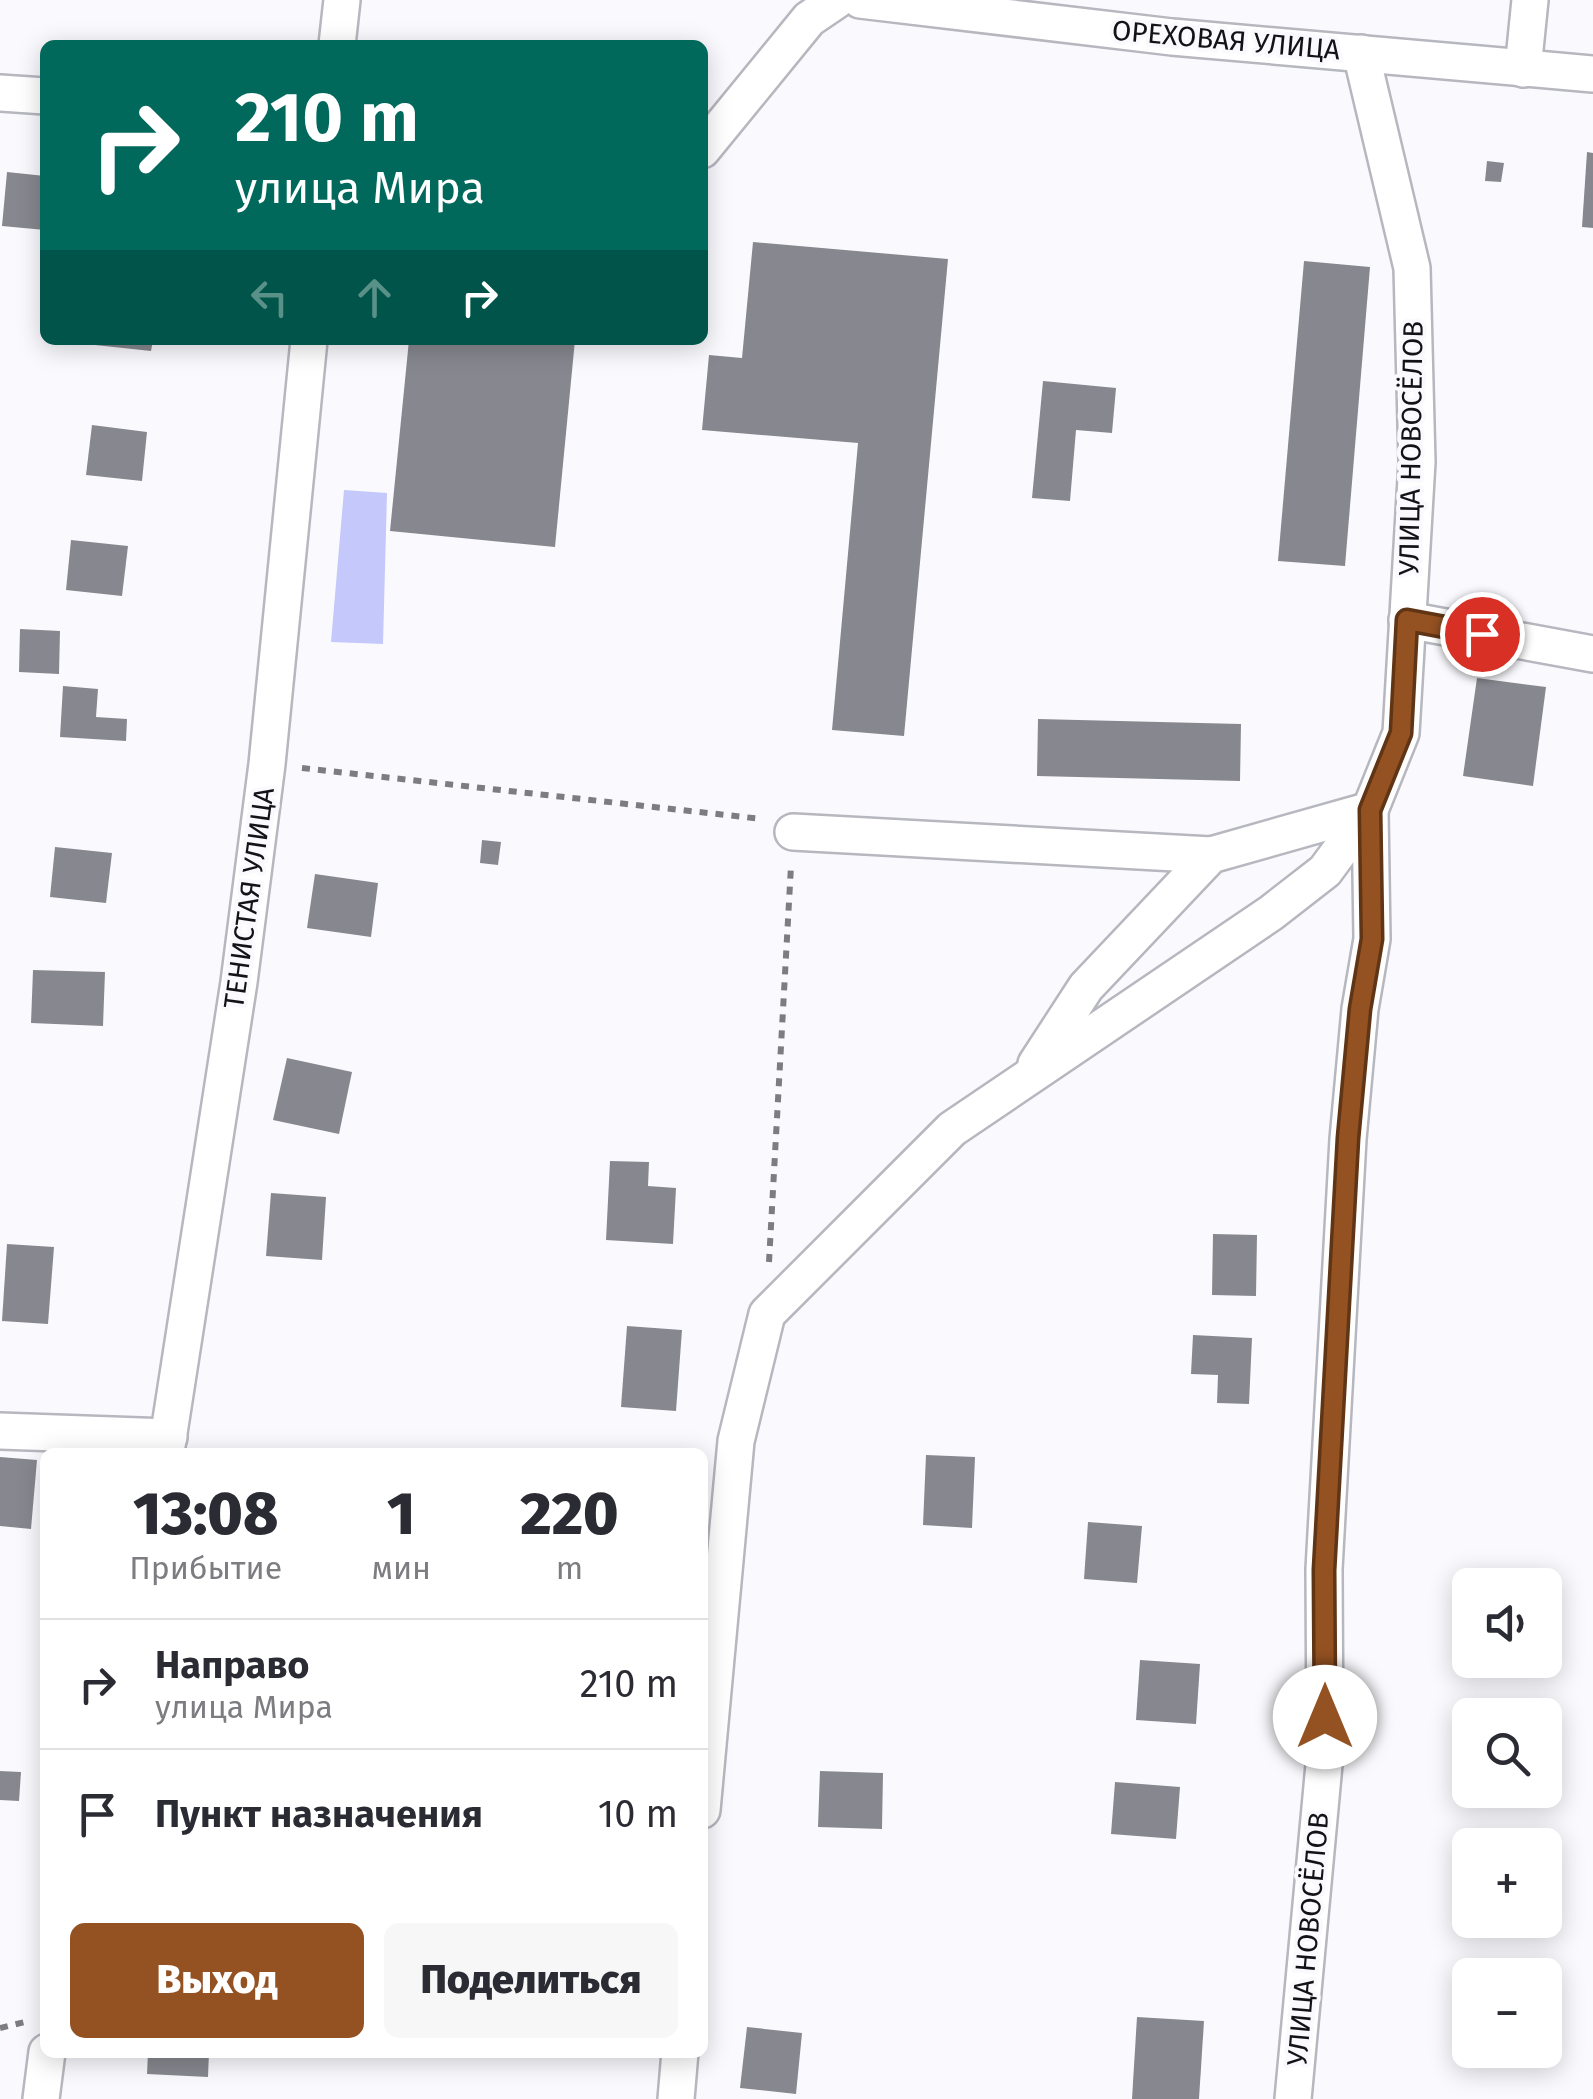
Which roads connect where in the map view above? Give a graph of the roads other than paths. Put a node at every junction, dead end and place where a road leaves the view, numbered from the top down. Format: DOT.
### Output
graph roads {
  1 [pos="342,0"];
  2 [pos="837,0"];
  3 [pos="860,0"];
  4 [pos="1530,0"];
  5 [pos="338,40"];
  6 [pos="1361,53"];
  7 [pos="1524,69"];
  8 [pos="1593,74"];
  9 [pos="0,92"];
  10 [pos="40,96"];
  11 [pos="708,143"];
  12 [pos="308,345"];
  13 [pos="1407,620"];
  14 [pos="1593,654"];
  15 [pos="1370,810"];
  16 [pos="793,832"];
  17 [pos="1212,855"];
  18 [pos="1026,1078"];
  19 [pos="0,1432"];
  20 [pos="167,1445"];
  21 [pos="708,1745"];
  22 [pos="46,2058"];
  23 [pos="679,2058"];
  24 [pos="42,2099"];
  25 [pos="676,2099"];
  26 [pos="1293,2099"];
  1 -- 5 [label="street"];
  2 -- 11 [label="street"];
  3 -- 6 [label="street, ОРЕХОВАЯ УЛИЦА"];
  4 -- 7 [label="street"];
  6 -- 7 [label="street, ОРЕХОВАЯ УЛИЦА"];
  6 -- 13 [label="street, УЛИЦА НОВОСЁЛОВ"];
  7 -- 8 [label="street, ОРЕХОВАЯ УЛИЦА"];
  9 -- 10 [label="street"];
  12 -- 20 [label="street, ТЕНИСТАЯ УЛИЦА"];
  13 -- 14 [label="street"];
  13 -- 15 [label="street, УЛИЦА НОВОСЁЛОВ"];
  15 -- 17 [label="street"];
  15 -- 18 [label="street"];
  15 -- 26 [label="street, УЛИЦА НОВОСЁЛОВ"];
  16 -- 17 [label="street"];
  17 -- 18 [label="street"];
  18 -- 21 [label="street"];
  19 -- 20 [label="street"];
  22 -- 24 [label="street"];
  23 -- 25 [label="street"];
}
